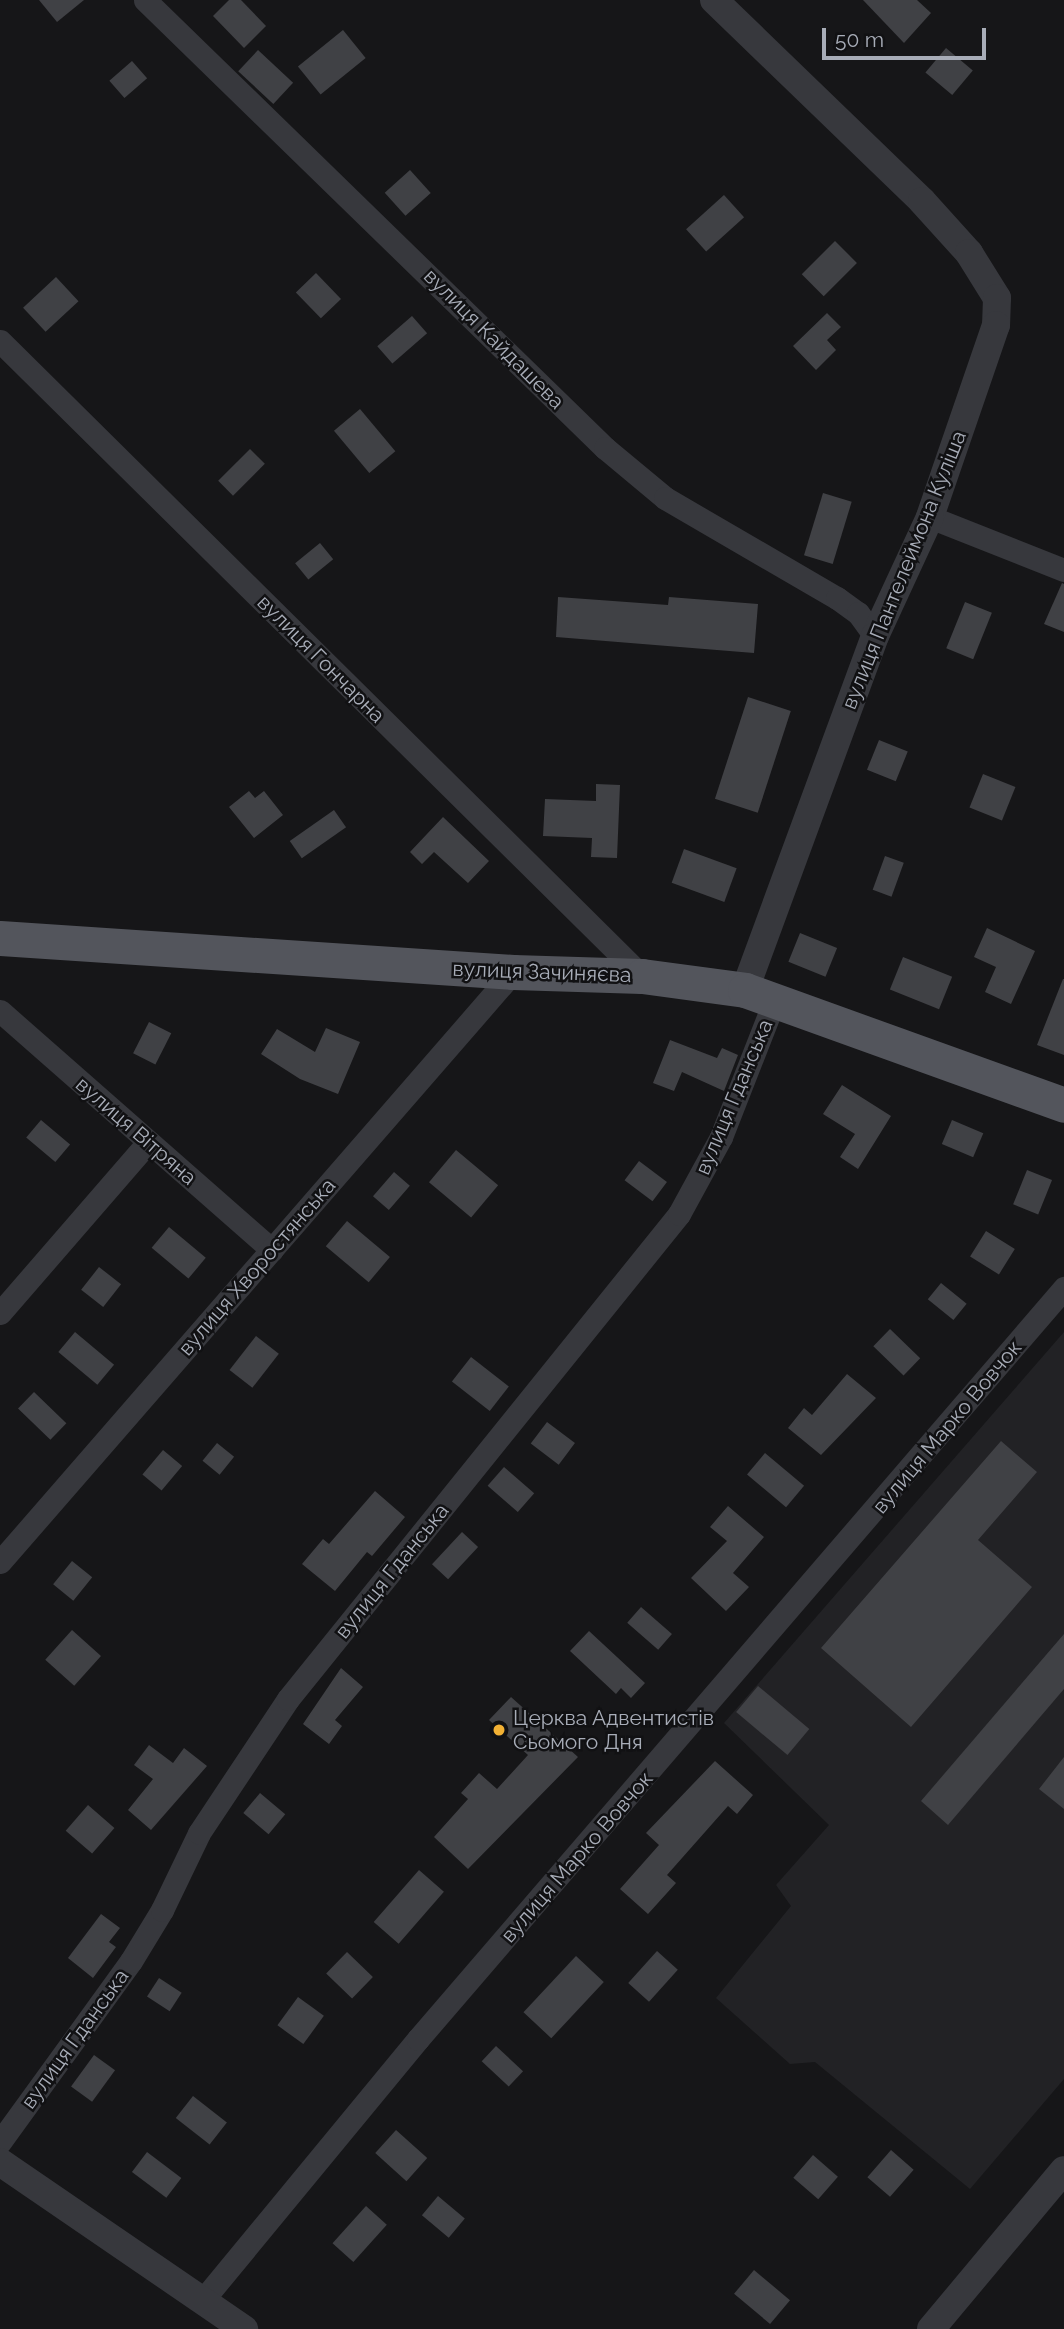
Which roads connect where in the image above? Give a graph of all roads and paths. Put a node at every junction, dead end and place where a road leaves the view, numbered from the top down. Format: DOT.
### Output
graph roads {
  1 [pos="145,0"];
  2 [pos="713,0"];
  3 [pos="0,341"];
  4 [pos="930,517"];
  5 [pos="1064,570"];
  6 [pos="875,636"];
  7 [pos="0,938"];
  8 [pos="513,972"];
  9 [pos="642,976"];
  10 [pos="760,995"];
  11 [pos="0,1011"];
  12 [pos="1064,1105"];
  13 [pos="148,1142"];
  14 [pos="272,1250"];
  15 [pos="1064,1288"];
  16 [pos="0,1313"];
  17 [pos="0,1562"];
  18 [pos="0,2142"];
  19 [pos="0,2162"];
  20 [pos="1064,2170"];
  21 [pos="202,2301"];
  22 [pos="244,2329"];
  23 [pos="931,2329"];
  1 -- 6 [label="street, вулиця Кайдашева"];
  2 -- 4 [label="street, вулиця Пантелеймона Куліша"];
  3 -- 9 [label="street, вулиця Гончарна"];
  4 -- 5 [label="street"];
  4 -- 6 [label="street, вулиця Пантелеймона Куліша"];
  6 -- 10 [label="street, вулиця Пантелеймона Куліша"];
  7 -- 8 [label="main road, вулиця Зачиняєва"];
  8 -- 9 [label="main road, вулиця Зачиняєва"];
  8 -- 14 [label="street, вулиця Хворостянська"];
  9 -- 10 [label="main road, вулиця Зачиняєва"];
  10 -- 12 [label="main road, вулиця Зачиняєва"];
  10 -- 18 [label="street, вулиця Гданська"];
  11 -- 13 [label="street, вулиця Вітряна"];
  13 -- 14 [label="street, вулиця Вітряна"];
  13 -- 16 [label="street"];
  14 -- 17 [label="street, вулиця Хворостянська"];
  15 -- 21 [label="street, вулиця Марко Вовчок"];
  19 -- 21 [label="street"];
  20 -- 23 [label="street"];
  21 -- 22 [label="street"];
}
